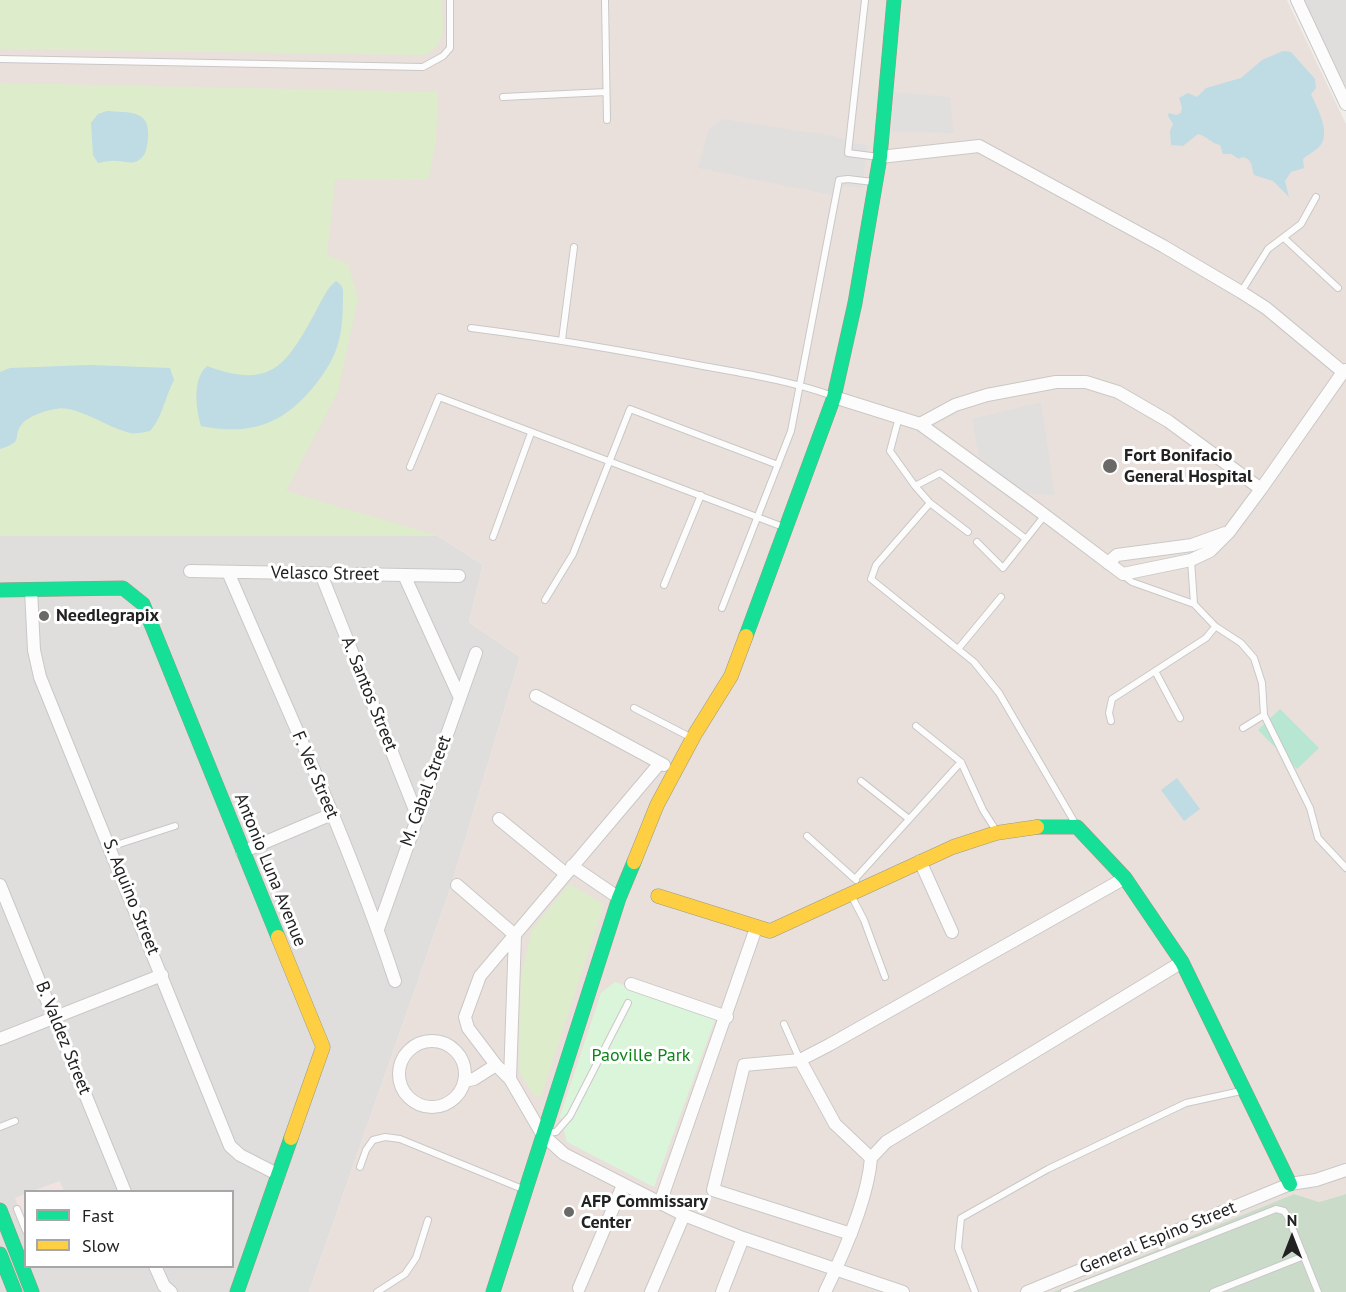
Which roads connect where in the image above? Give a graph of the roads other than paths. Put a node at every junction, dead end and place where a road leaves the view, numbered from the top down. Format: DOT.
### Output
graph roads {
  1 [pos="450,0"];
  2 [pos="605,0"];
  3 [pos="865,0"];
  4 [pos="894,0"];
  5 [pos="1297,0"];
  6 [pos="0,59"];
  7 [pos="606,92"];
  8 [pos="503,97"];
  9 [pos="1346,104"];
  10 [pos="607,120"];
  11 [pos="880,157"];
  12 [pos="876,182"];
  13 [pos="1316,197"];
  14 [pos="1284,238"];
  15 [pos="574,247"];
  16 [pos="1338,288"];
  17 [pos="1241,292"];
  18 [pos="471,328"];
  19 [pos="562,340"];
  20 [pos="1344,371"];
  21 [pos="801,385"];
  22 [pos="834,397"];
  23 [pos="899,417"];
  24 [pos="920,424"];
  25 [pos="531,433"];
  26 [pos="610,462"];
  27 [pos="778,465"];
  28 [pos="410,467"];
  29 [pos="915,486"];
  30 [pos="1261,489"];
  31 [pos="700,495"];
  32 [pos="930,503"];
  33 [pos="1045,515"];
  34 [pos="758,518"];
  35 [pos="787,528"];
  36 [pos="968,532"];
  37 [pos="1229,532"];
  38 [pos="493,537"];
  39 [pos="1026,539"];
  40 [pos="977,542"];
  41 [pos="1191,560"];
  42 [pos="1108,563"];
  43 [pos="190,571"];
  44 [pos="228,572"];
  45 [pos="321,573"];
  46 [pos="1123,574"];
  47 [pos="404,575"];
  48 [pos="459,576"];
  49 [pos="664,585"];
  50 [pos="0,590"];
  51 [pos="31,590"];
  52 [pos="1001,597"];
  53 [pos="545,600"];
  54 [pos="1194,604"];
  55 [pos="722,608"];
  56 [pos="1215,627"];
  57 [pos="958,649"];
  58 [pos="476,653"];
  59 [pos="1155,671"];
  60 [pos="536,696"];
  61 [pos="460,698"];
  62 [pos="634,708"];
  63 [pos="1264,715"];
  64 [pos="1180,718"];
  65 [pos="1111,721"];
  66 [pos="916,726"];
  67 [pos="1243,728"];
  68 [pos="693,738"];
  69 [pos="961,762"];
  70 [pos="660,763"];
  71 [pos="675,770"];
  72 [pos="861,781"];
  73 [pos="332,814"];
  74 [pos="417,815"];
  75 [pos="499,819"];
  76 [pos="909,819"];
  77 [pos="175,826"];
  78 [pos="1077,827"];
  79 [pos="998,832"];
  80 [pos="807,836"];
  81 [pos="110,847"];
  82 [pos="242,852"];
  83 [pos="920,861"];
  84 [pos="1346,868"];
  85 [pos="569,870"];
  86 [pos="1125,878"];
  87 [pos="0,885"];
  88 [pos="457,885"];
  89 [pos="855,887"];
  90 [pos="658,896"];
  91 [pos="619,898"];
  92 [pos="756,928"];
  93 [pos="378,929"];
  94 [pos="952,932"];
  95 [pos="515,935"];
  96 [pos="1182,962"];
  97 [pos="162,975"];
  98 [pos="885,977"];
  99 [pos="396,981"];
  100 [pos="631,984"];
  101 [pos="628,1003"];
  102 [pos="54,1017"];
  103 [pos="727,1017"];
  104 [pos="784,1024"];
  105 [pos="0,1039"];
  106 [pos="800,1060"];
  107 [pos="496,1065"];
  108 [pos="510,1079"];
  109 [pos="464,1081"];
  110 [pos="1245,1090"];
  111 [pos="15,1121"];
  112 [pos="0,1127"];
  113 [pos="542,1134"];
  114 [pos="871,1158"];
  115 [pos="360,1167"];
  116 [pos="1346,1170"];
  117 [pos="279,1175"];
  118 [pos="1290,1184"];
  119 [pos="623,1185"];
  120 [pos="125,1190"];
  121 [pos="525,1190"];
  122 [pos="660,1203"];
  123 [pos="17,1209"];
  124 [pos="0,1210"];
  125 [pos="684,1215"];
  126 [pos="428,1220"];
  127 [pos="24,1225"];
  128 [pos="851,1234"];
  129 [pos="743,1239"];
  130 [pos="0,1254"];
  131 [pos="1304,1256"];
  132 [pos="22,1259"];
  133 [pos="25,1268"];
  134 [pos="156,1268"];
  135 [pos="836,1270"];
  136 [pos="579,1288"];
  137 [pos="15,1292"];
  138 [pos="32,1292"];
  139 [pos="171,1292"];
  140 [pos="237,1292"];
  141 [pos="377,1292"];
  142 [pos="493,1292"];
  143 [pos="651,1292"];
  144 [pos="722,1292"];
  145 [pos="825,1292"];
  146 [pos="903,1292"];
  147 [pos="975,1292"];
  148 [pos="1027,1292"];
  149 [pos="1064,1292"];
  150 [pos="1213,1292"];
  151 [pos="1318,1292"];
  1 -- 6 [label="lane"];
  2 -- 7 [label="lane"];
  3 -- 11 [label="lane"];
  4 -- 11 [label="street"];
  5 -- 9 [label="street"];
  7 -- 8 [label="lane"];
  7 -- 10 [label="lane"];
  11 -- 12 [label="street"];
  11 -- 17 [label="street"];
  12 -- 21 [label="lane"];
  12 -- 22 [label="street"];
  13 -- 14 [label="lane"];
  14 -- 16 [label="lane"];
  14 -- 17 [label="lane"];
  15 -- 19 [label="lane"];
  17 -- 20 [label="street"];
  18 -- 19 [label="lane"];
  19 -- 21 [label="lane"];
  20 -- 30 [label="street"];
  21 -- 22 [label="lane"];
  21 -- 27 [label="lane"];
  22 -- 23 [label="street"];
  22 -- 35 [label="street"];
  23 -- 24 [label="street"];
  23 -- 29 [label="lane"];
  24 -- 30 [label="street"];
  24 -- 33 [label="street"];
  25 -- 26 [label="lane"];
  25 -- 28 [label="lane"];
  25 -- 38 [label="lane"];
  26 -- 27 [label="lane"];
  26 -- 31 [label="lane"];
  26 -- 53 [label="lane"];
  27 -- 34 [label="lane"];
  29 -- 32 [label="lane"];
  29 -- 39 [label="lane"];
  30 -- 37 [label="street"];
  31 -- 34 [label="lane"];
  31 -- 49 [label="lane"];
  32 -- 36 [label="lane"];
  32 -- 57 [label="lane"];
  33 -- 39 [label="lane"];
  33 -- 42 [label="street"];
  34 -- 35 [label="lane"];
  34 -- 55 [label="lane"];
  35 -- 68 [label="street"];
  37 -- 41 [label="street"];
  37 -- 42 [label="street"];
  39 -- 40 [label="lane"];
  41 -- 46 [label="street"];
  41 -- 54 [label="lane"];
  42 -- 46 [label="street"];
  43 -- 44 [label="street, Velasco Street"];
  44 -- 45 [label="street, Velasco Street"];
  44 -- 73 [label="street, F. Ver Street"];
  45 -- 47 [label="street, Velasco Street"];
  45 -- 74 [label="street, A. Santos Street"];
  46 -- 54 [label="lane"];
  47 -- 48 [label="street, Velasco Street"];
  47 -- 61 [label="street"];
  50 -- 51 [label="street, Antonio Luna Avenue"];
  51 -- 81 [label="street, S. Aquino Street"];
  51 -- 82 [label="street, Antonio Luna Avenue"];
  52 -- 57 [label="lane"];
  54 -- 56 [label="lane"];
  56 -- 59 [label="lane"];
  56 -- 63 [label="lane"];
  57 -- 78 [label="lane"];
  58 -- 61 [label="street, M. Cabal Street"];
  59 -- 64 [label="lane"];
  59 -- 65 [label="lane"];
  60 -- 70 [label="street"];
  61 -- 74 [label="street, M. Cabal Street"];
  62 -- 68 [label="lane"];
  63 -- 67 [label="lane"];
  63 -- 84 [label="lane"];
  66 -- 69 [label="lane"];
  68 -- 71 [label="street"];
  69 -- 76 [label="lane"];
  69 -- 79 [label="lane"];
  70 -- 71 [label="street"];
  70 -- 85 [label="street"];
  71 -- 91 [label="street"];
  72 -- 76 [label="lane"];
  73 -- 82 [label="street"];
  73 -- 93 [label="street, F. Ver Street"];
  74 -- 93 [label="street, M. Cabal Street"];
  75 -- 85 [label="street"];
  76 -- 89 [label="lane"];
  77 -- 81 [label="lane"];
  78 -- 79 [label="street"];
  78 -- 86 [label="street"];
  79 -- 83 [label="street"];
  80 -- 89 [label="lane"];
  81 -- 97 [label="street, S. Aquino Street"];
  82 -- 117 [label="street, Antonio Luna Avenue"];
  83 -- 89 [label="street"];
  83 -- 94 [label="street"];
  85 -- 91 [label="street"];
  85 -- 95 [label="street"];
  86 -- 96 [label="street"];
  86 -- 106 [label="street"];
  87 -- 102 [label="street, B. Valdez Street"];
  88 -- 95 [label="street"];
  89 -- 92 [label="street"];
  89 -- 98 [label="lane"];
  90 -- 92 [label="street"];
  91 -- 113 [label="street"];
  92 -- 103 [label="street"];
  93 -- 99 [label="street, F. Ver Street"];
  95 -- 107 [label="street"];
  95 -- 108 [label="street"];
  96 -- 110 [label="street"];
  96 -- 114 [label="street"];
  97 -- 102 [label="street"];
  97 -- 117 [label="street, S. Aquino Street"];
  100 -- 103 [label="street"];
  101 -- 113 [label="lane"];
  102 -- 105 [label="street"];
  102 -- 120 [label="street, B. Valdez Street"];
  103 -- 122 [label="street"];
  104 -- 106 [label="lane"];
  106 -- 114 [label="street"];
  106 -- 128 [label="street"];
  107 -- 108 [label="street"];
  107 -- 109 [label="street"];
  108 -- 113 [label="street"];
  109 -- 109 [label="street"];
  110 -- 118 [label="street"];
  110 -- 147 [label="lane"];
  111 -- 112 [label="lane"];
  113 -- 119 [label="street"];
  113 -- 121 [label="street"];
  114 -- 128 [label="street"];
  115 -- 121 [label="lane"];
  116 -- 118 [label="street, General Espino Street"];
  117 -- 140 [label="street, Antonio Luna Avenue"];
  118 -- 148 [label="street, General Espino Street"];
  119 -- 122 [label="street"];
  119 -- 136 [label="street"];
  121 -- 142 [label="street"];
  122 -- 125 [label="street"];
  123 -- 127 [label="lane"];
  124 -- 132 [label="street"];
  125 -- 129 [label="street"];
  125 -- 143 [label="street"];
  126 -- 141 [label="lane"];
  128 -- 135 [label="street"];
  129 -- 135 [label="street"];
  129 -- 144 [label="street"];
  130 -- 137 [label="street"];
  131 -- 149 [label="lane"];
  131 -- 150 [label="lane"];
  131 -- 151 [label="lane"];
  133 -- 138 [label="street"];
  134 -- 139 [label="street"];
  135 -- 145 [label="street"];
  135 -- 146 [label="street"];
}
